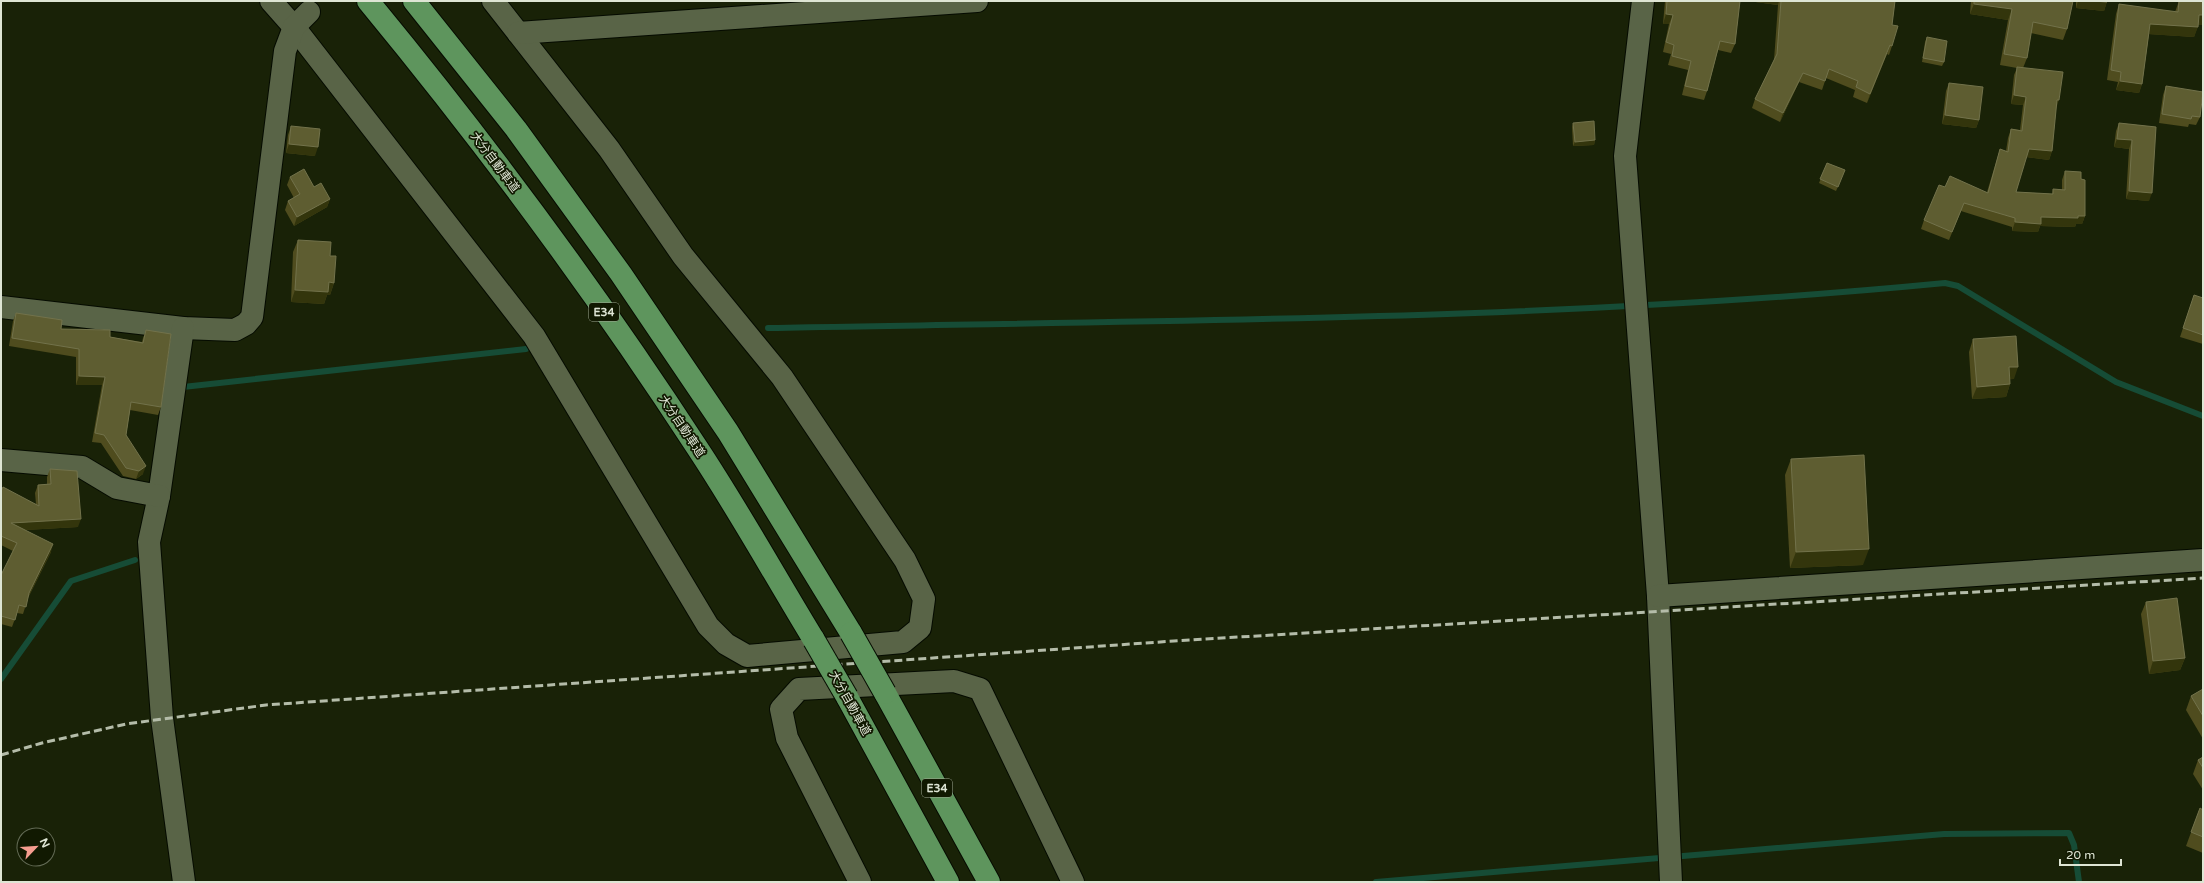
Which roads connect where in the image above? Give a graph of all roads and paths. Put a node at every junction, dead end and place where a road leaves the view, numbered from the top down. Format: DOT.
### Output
graph roads {
  1 [pos="271,1"];
  2 [pos="368,1"];
  3 [pos="414,1"];
  4 [pos="493,1"];
  5 [pos="977,1"];
  6 [pos="1643,1"];
  7 [pos="891,5"];
  8 [pos="309,12"];
  9 [pos="294,27"];
  10 [pos="518,33"];
  11 [pos="1,307"];
  12 [pos="183,328"];
  13 [pos="1,460"];
  14 [pos="159,496"];
  15 [pos="2203,560"];
  16 [pos="1658,596"];
  17 [pos="184,882"];
  18 [pos="860,882"];
  19 [pos="948,882"];
  20 [pos="989,882"];
  21 [pos="1073,882"];
  22 [pos="1671,882"];
  1 -- 9 [label="street"];
  2 -- 19 [label="highway, 大分自動車道 / E34, bridge"];
  3 -- 20 [label="highway, E34, bridge"];
  4 -- 10 [label="street"];
  5 -- 7 [label="street"];
  6 -- 16 [label="street"];
  7 -- 10 [label="street"];
  8 -- 9 [label="street"];
  9 -- 10 [label="street"];
  9 -- 12 [label="street"];
  11 -- 12 [label="street"];
  12 -- 14 [label="street"];
  13 -- 14 [label="street"];
  14 -- 17 [label="street"];
  15 -- 16 [label="street"];
  16 -- 22 [label="street"];
  18 -- 21 [label="street"];
}
